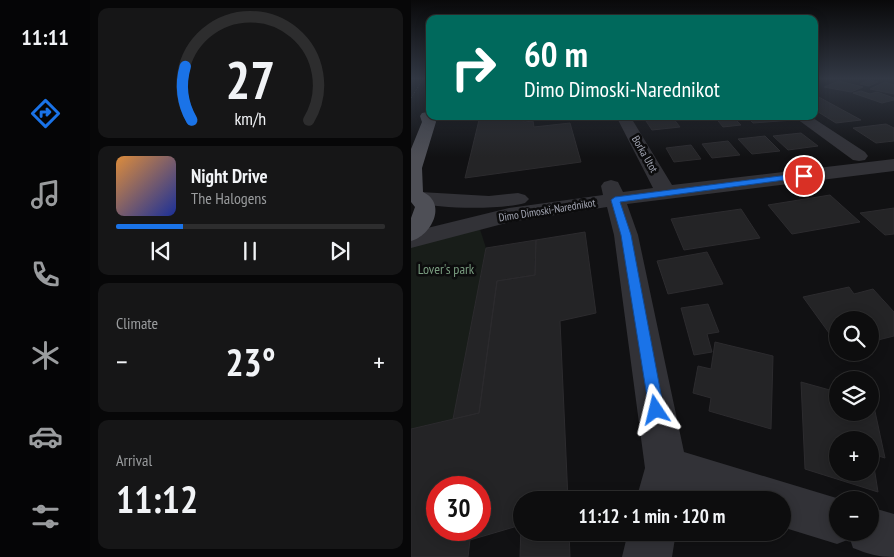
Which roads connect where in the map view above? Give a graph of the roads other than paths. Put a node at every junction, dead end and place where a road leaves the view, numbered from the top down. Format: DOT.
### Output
graph roads {
  1 [pos="426,116"];
  2 [pos="429,120"];
  3 [pos="625,120"];
  4 [pos="805,120"];
  5 [pos="411,135"];
  6 [pos="894,152"];
  7 [pos="859,156"];
  8 [pos="885,166"];
  9 [pos="894,180"];
  10 [pos="663,186"];
  11 [pos="613,193"];
  12 [pos="415,196"];
  13 [pos="411,233"];
  14 [pos="411,240"];
  15 [pos="662,484"];
  16 [pos="710,491"];
  17 [pos="791,507"];
  18 [pos="829,518"];
  19 [pos="879,533"];
  20 [pos="894,538"];
  21 [pos="650,541"];
  22 [pos="647,557"];
  1 -- 5 [label="main road"];
  2 -- 12 [label="main road"];
  3 -- 10 [label="street, Borka Utot"];
  4 -- 7 [label="street"];
  6 -- 7 [label="street, Dimo Dimoski-Narednikot"];
  7 -- 10 [label="street, Dimo Dimoski-Narednikot"];
  8 -- 9 [label="street"];
  8 -- 10 [label="street, Dimo Dimoski-Narednikot"];
  10 -- 11 [label="street, Dimo Dimoski-Narednikot"];
  11 -- 12 [label="street, Dimo Dimoski-Narednikot"];
  11 -- 14 [label="street, Dimo Dimoski-Narednikot"];
  11 -- 15 [label="street"];
  12 -- 13 [label="main road"];
  15 -- 16 [label="street"];
  17 -- 18 [label="street"];
  19 -- 20 [label="street"];
  21 -- 22 [label="street"];
}
